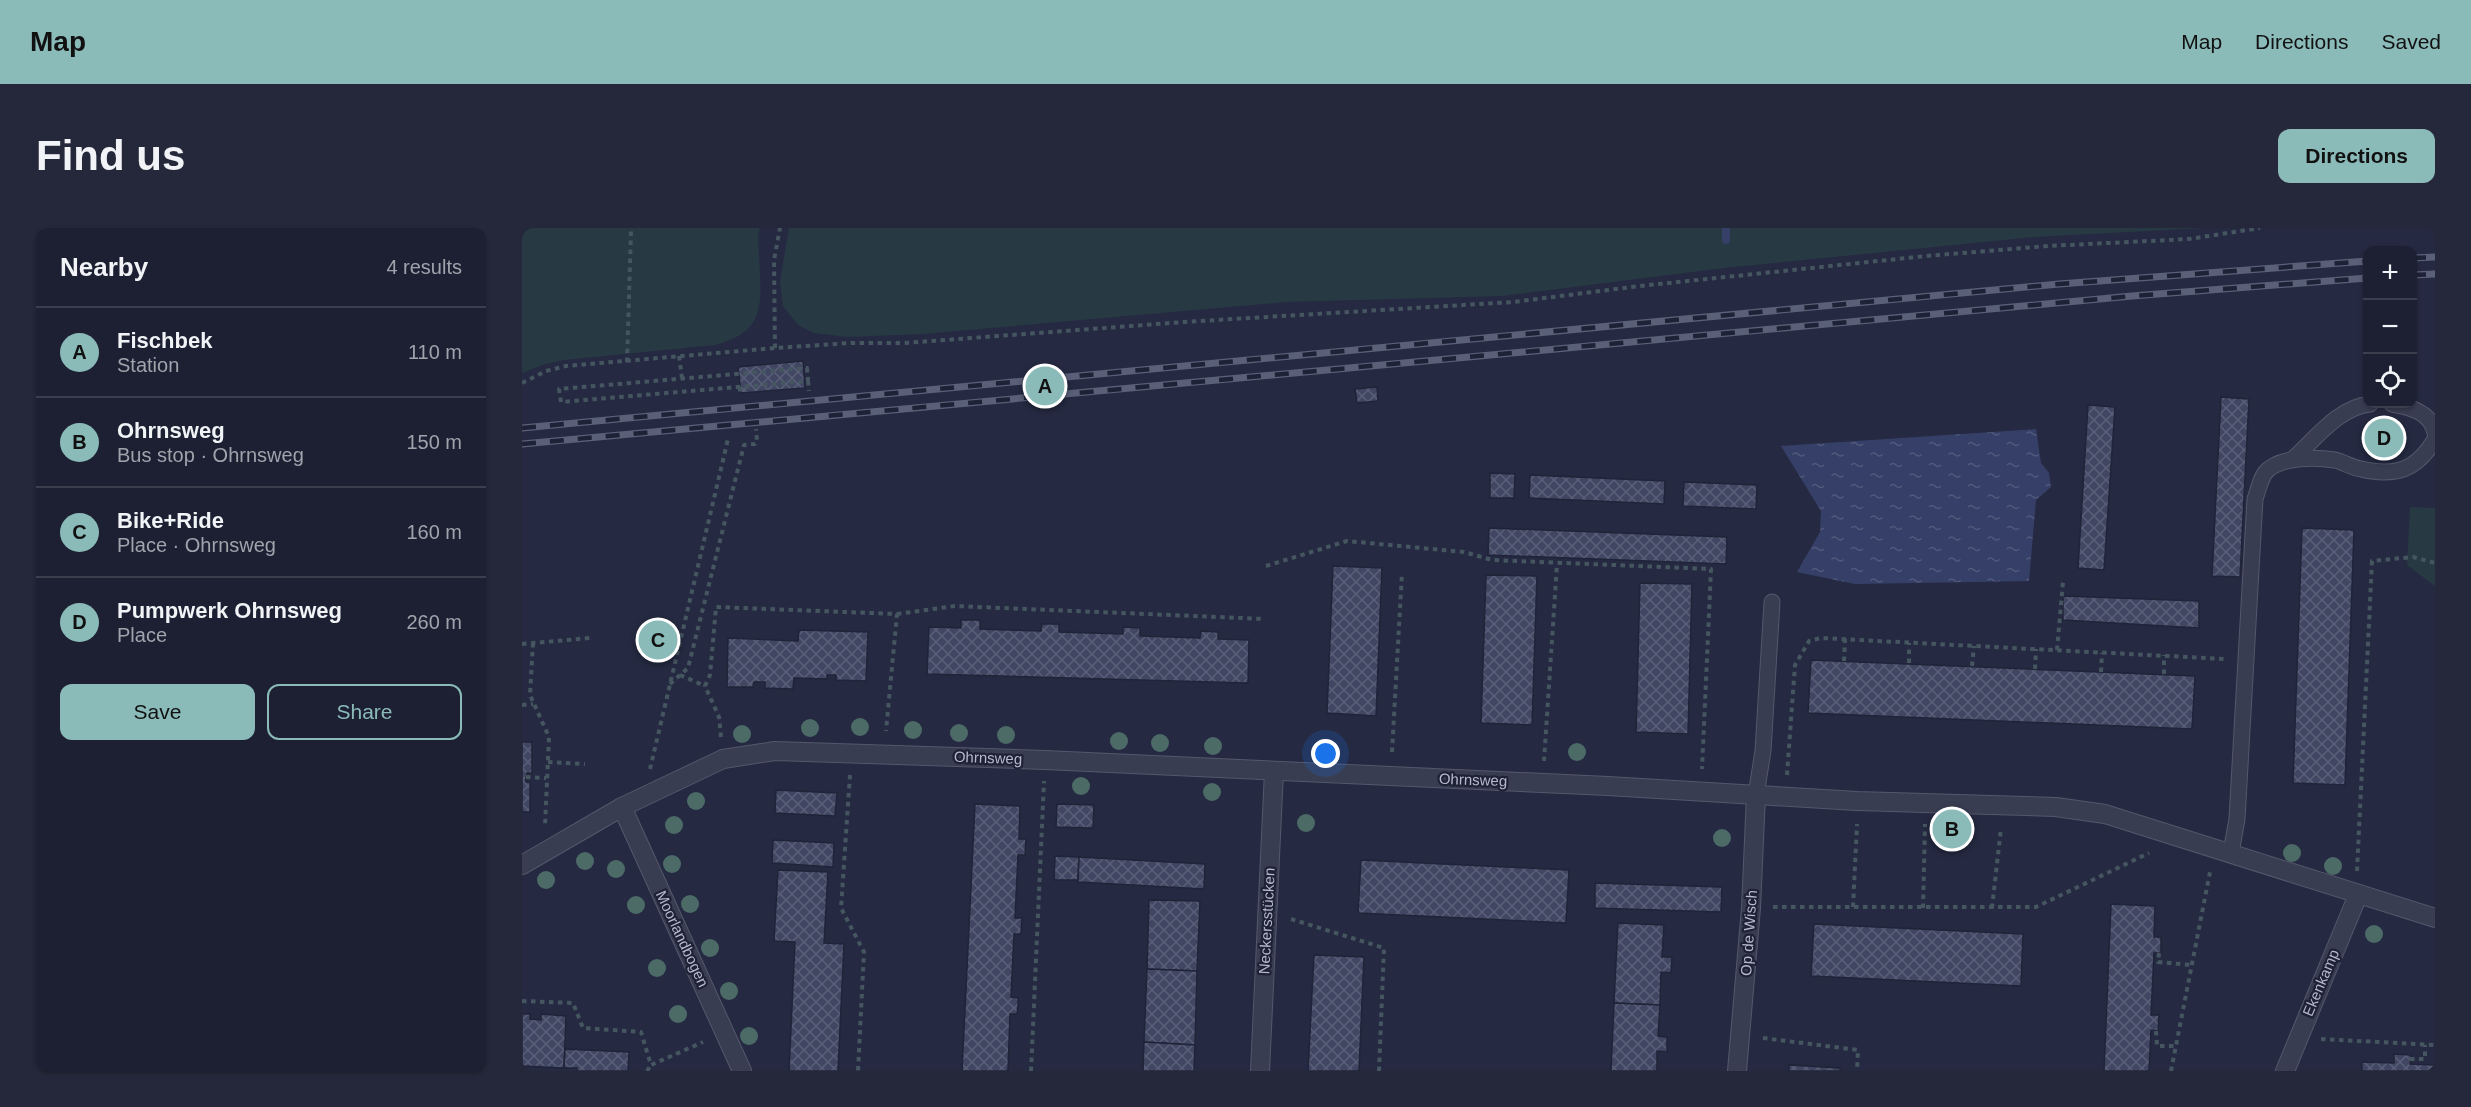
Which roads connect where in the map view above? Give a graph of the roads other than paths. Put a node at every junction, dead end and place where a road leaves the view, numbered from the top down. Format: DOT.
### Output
graph roads {
  1 [pos="2363,405"];
  2 [pos="2412,408"];
  3 [pos="2435,433"];
  4 [pos="2435,440"];
  5 [pos="2293,459"];
  6 [pos="1772,602"];
  7 [pos="1274,771"];
  8 [pos="1756,795"];
  9 [pos="622,807"];
  10 [pos="2223,851"];
  11 [pos="522,865"];
  12 [pos="2358,895"];
  13 [pos="2435,918"];
  14 [pos="742,1071"];
  15 [pos="1260,1071"];
  16 [pos="1737,1071"];
  17 [pos="2285,1071"];
  1 -- 5 [label="lane"];
  2 -- 3 [label="lane"];
  4 -- 5 [label="lane"];
  5 -- 10 [label="lane"];
  6 -- 8 [label="lane"];
  7 -- 8 [label="street, Ohrnsweg"];
  7 -- 9 [label="street, Ohrnsweg"];
  7 -- 15 [label="street, Neckersstücken"];
  8 -- 10 [label="street, Ohrnsweg"];
  8 -- 16 [label="street, Op de Wisch"];
  9 -- 11 [label="street, Ohrnsweg"];
  9 -- 14 [label="street, Moorlandbogen"];
  10 -- 12 [label="street, Ohrnsweg"];
  12 -- 13 [label="street, Ohrnsweg"];
  12 -- 17 [label="street, Ekenkamp"];
}
